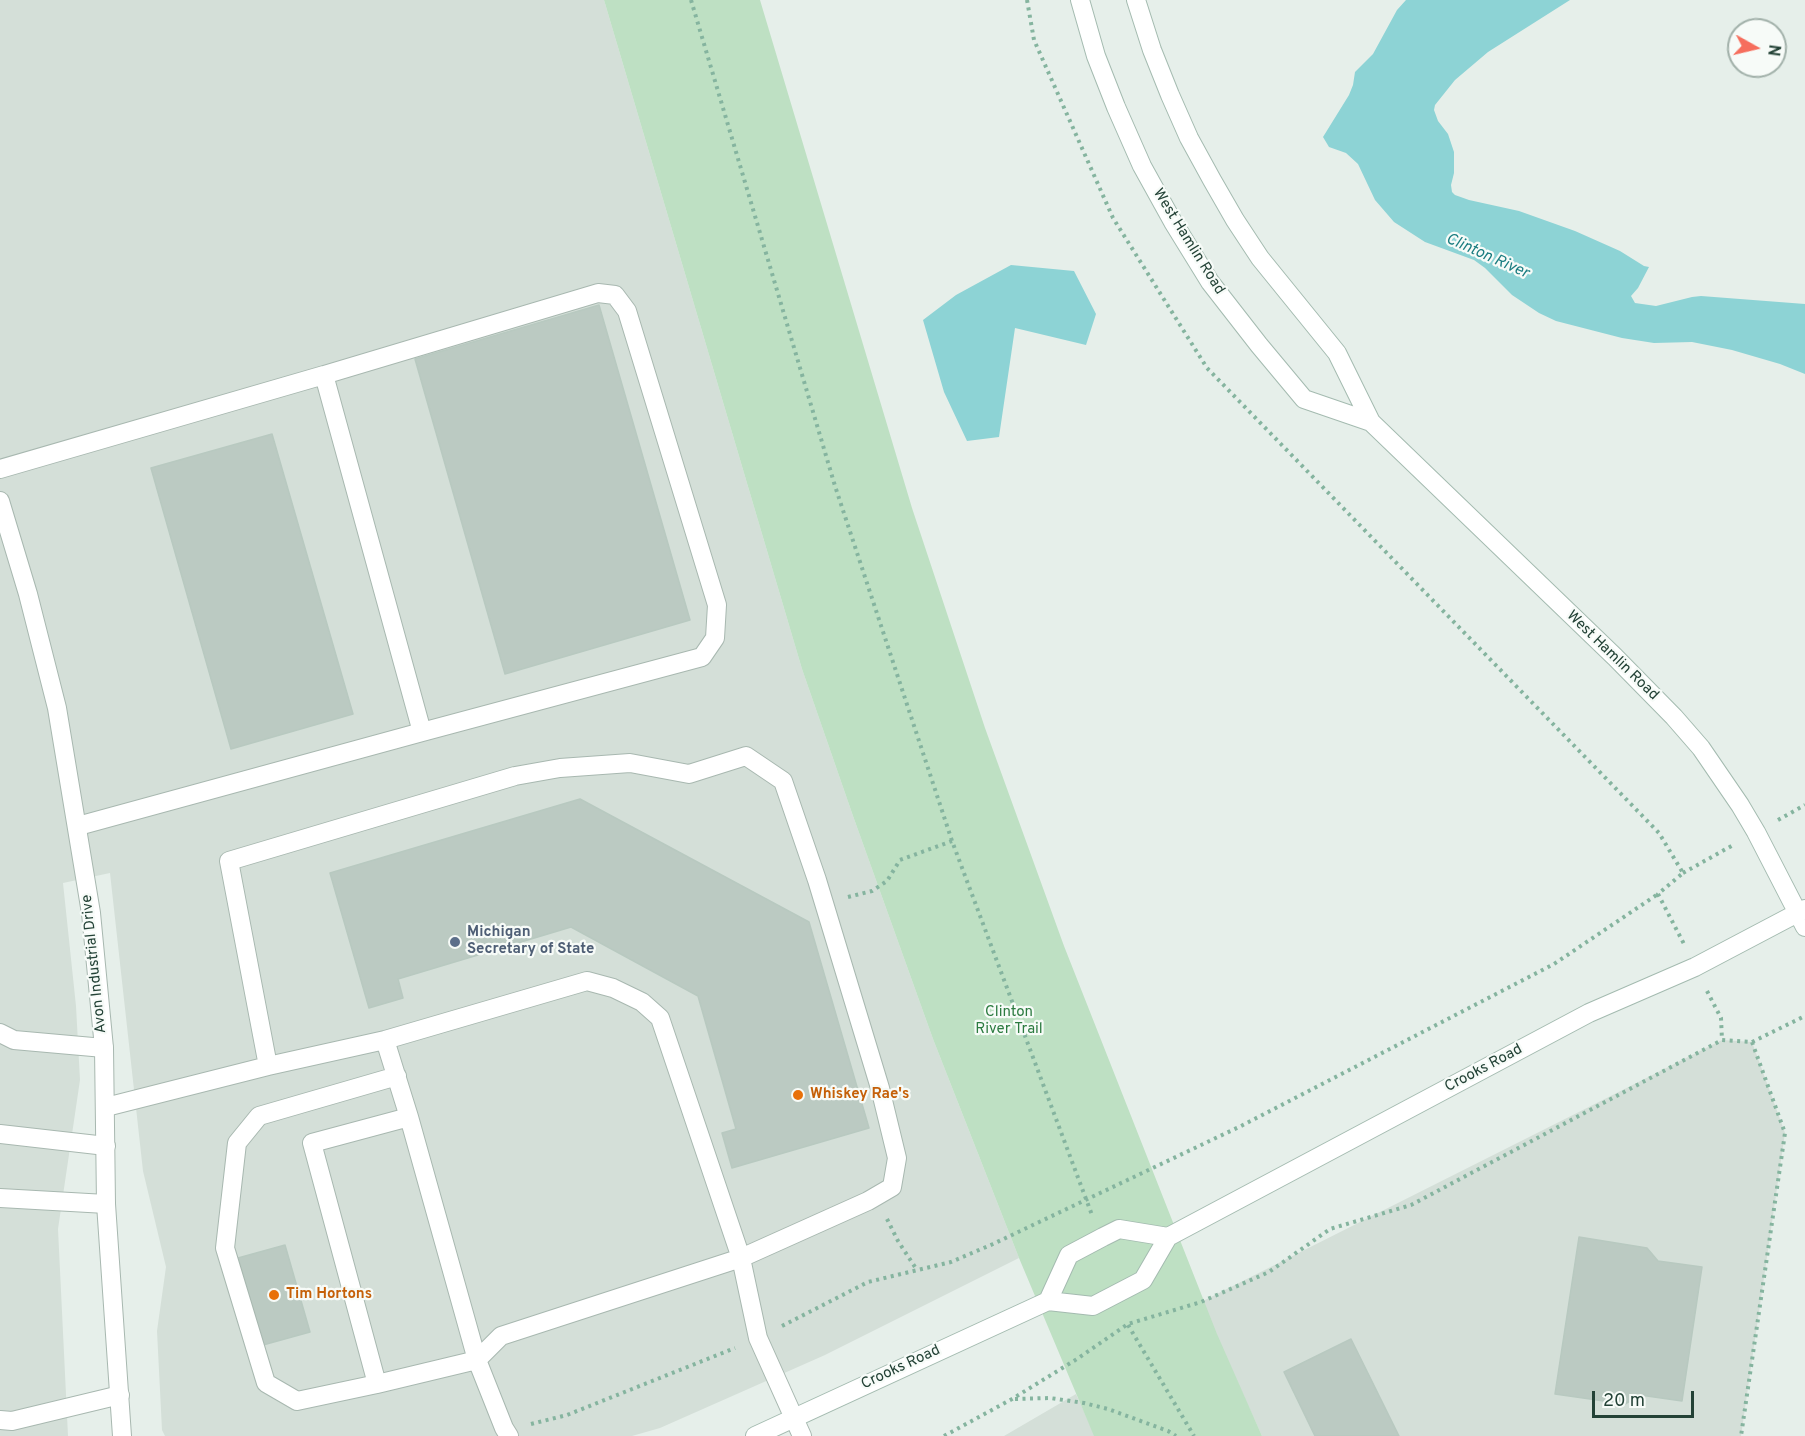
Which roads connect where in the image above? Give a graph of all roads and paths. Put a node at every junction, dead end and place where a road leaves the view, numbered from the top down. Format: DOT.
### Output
graph roads {
  1 [pos="691,0"];
  2 [pos="1027,0"];
  3 [pos="1080,0"];
  4 [pos="1136,0"];
  5 [pos="324,375"];
  6 [pos="1371,422"];
  7 [pos="0,469"];
  8 [pos="0,501"];
  9 [pos="422,732"];
  10 [pos="78,825"];
  11 [pos="952,841"];
  12 [pos="1658,894"];
  13 [pos="824,904"];
  14 [pos="1667,910"];
  15 [pos="1803,916"];
  16 [pos="1805,1016"];
  17 [pos="1720,1018"];
  18 [pos="0,1033"];
  19 [pos="385,1040"];
  20 [pos="1722,1040"];
  21 [pos="1752,1042"];
  22 [pos="104,1048"];
  23 [pos="268,1066"];
  24 [pos="397,1076"];
  25 [pos="106,1107"];
  26 [pos="409,1117"];
  27 [pos="0,1134"];
  28 [pos="106,1146"];
  29 [pos="0,1198"];
  30 [pos="1086,1200"];
  31 [pos="106,1204"];
  32 [pos="1092,1215"];
  33 [pos="1168,1237"];
  34 [pos="741,1258"];
  35 [pos="1048,1300"];
  36 [pos="1124,1319"];
  37 [pos="1128,1324"];
  38 [pos="758,1338"];
  39 [pos="477,1360"];
  40 [pos="377,1384"];
  41 [pos="120,1395"];
  42 [pos="1012,1399"];
  43 [pos="794,1417"];
  44 [pos="0,1420"];
  45 [pos="506,1433"];
  46 [pos="122,1436"];
  47 [pos="755,1436"];
  48 [pos="802,1436"];
  49 [pos="944,1436"];
  50 [pos="1176,1436"];
  51 [pos="1194,1436"];
  52 [pos="1742,1436"];
  1 -- 11 [label="path"];
  2 -- 12 [label="path"];
  3 -- 6 [label="main road, West Hamlin Road"];
  4 -- 6 [label="main road, West Hamlin Road"];
  5 -- 7 [label="main road"];
  5 -- 9 [label="main road"];
  5 -- 9 [label="main road"];
  6 -- 15 [label="main road, West Hamlin Road"];
  8 -- 10 [label="main road, Avon Industrial Drive"];
  9 -- 10 [label="main road"];
  10 -- 22 [label="main road, Avon Industrial Drive"];
  11 -- 13 [label="path"];
  11 -- 30 [label="path"];
  12 -- 14 [label="path"];
  12 -- 30 [label="path"];
  13 -- 23 [label="main road"];
  13 -- 34 [label="main road"];
  15 -- 33 [label="main road, Crooks Road"];
  16 -- 21 [label="path"];
  17 -- 20 [label="path"];
  18 -- 22 [label="main road"];
  19 -- 23 [label="main road"];
  19 -- 24 [label="main road"];
  19 -- 34 [label="main road"];
  20 -- 21 [label="path"];
  20 -- 37 [label="path"];
  21 -- 52 [label="path"];
  22 -- 25 [label="main road, Avon Industrial Drive"];
  23 -- 25 [label="main road"];
  24 -- 26 [label="main road"];
  24 -- 40 [label="main road"];
  25 -- 28 [label="main road, Avon Industrial Drive"];
  26 -- 39 [label="main road"];
  26 -- 40 [label="main road"];
  27 -- 28 [label="main road"];
  28 -- 31 [label="main road, Avon Industrial Drive"];
  29 -- 31 [label="main road"];
  30 -- 32 [label="path"];
  30 -- 38 [label="path"];
  31 -- 41 [label="main road, Avon Industrial Drive"];
  33 -- 35 [label="main road"];
  33 -- 35 [label="main road"];
  34 -- 38 [label="main road"];
  34 -- 39 [label="main road"];
  35 -- 43 [label="main road, Crooks Road"];
  36 -- 37 [label="path"];
  37 -- 42 [label="path"];
  37 -- 51 [label="path"];
  38 -- 43 [label="main road"];
  38 -- 45 [label="path"];
  39 -- 40 [label="main road"];
  39 -- 45 [label="main road"];
  41 -- 44 [label="main road"];
  41 -- 46 [label="main road, Avon Industrial Drive"];
  42 -- 49 [label="path"];
  42 -- 50 [label="path"];
  43 -- 47 [label="main road, Crooks Road"];
  43 -- 48 [label="main road"];
}
